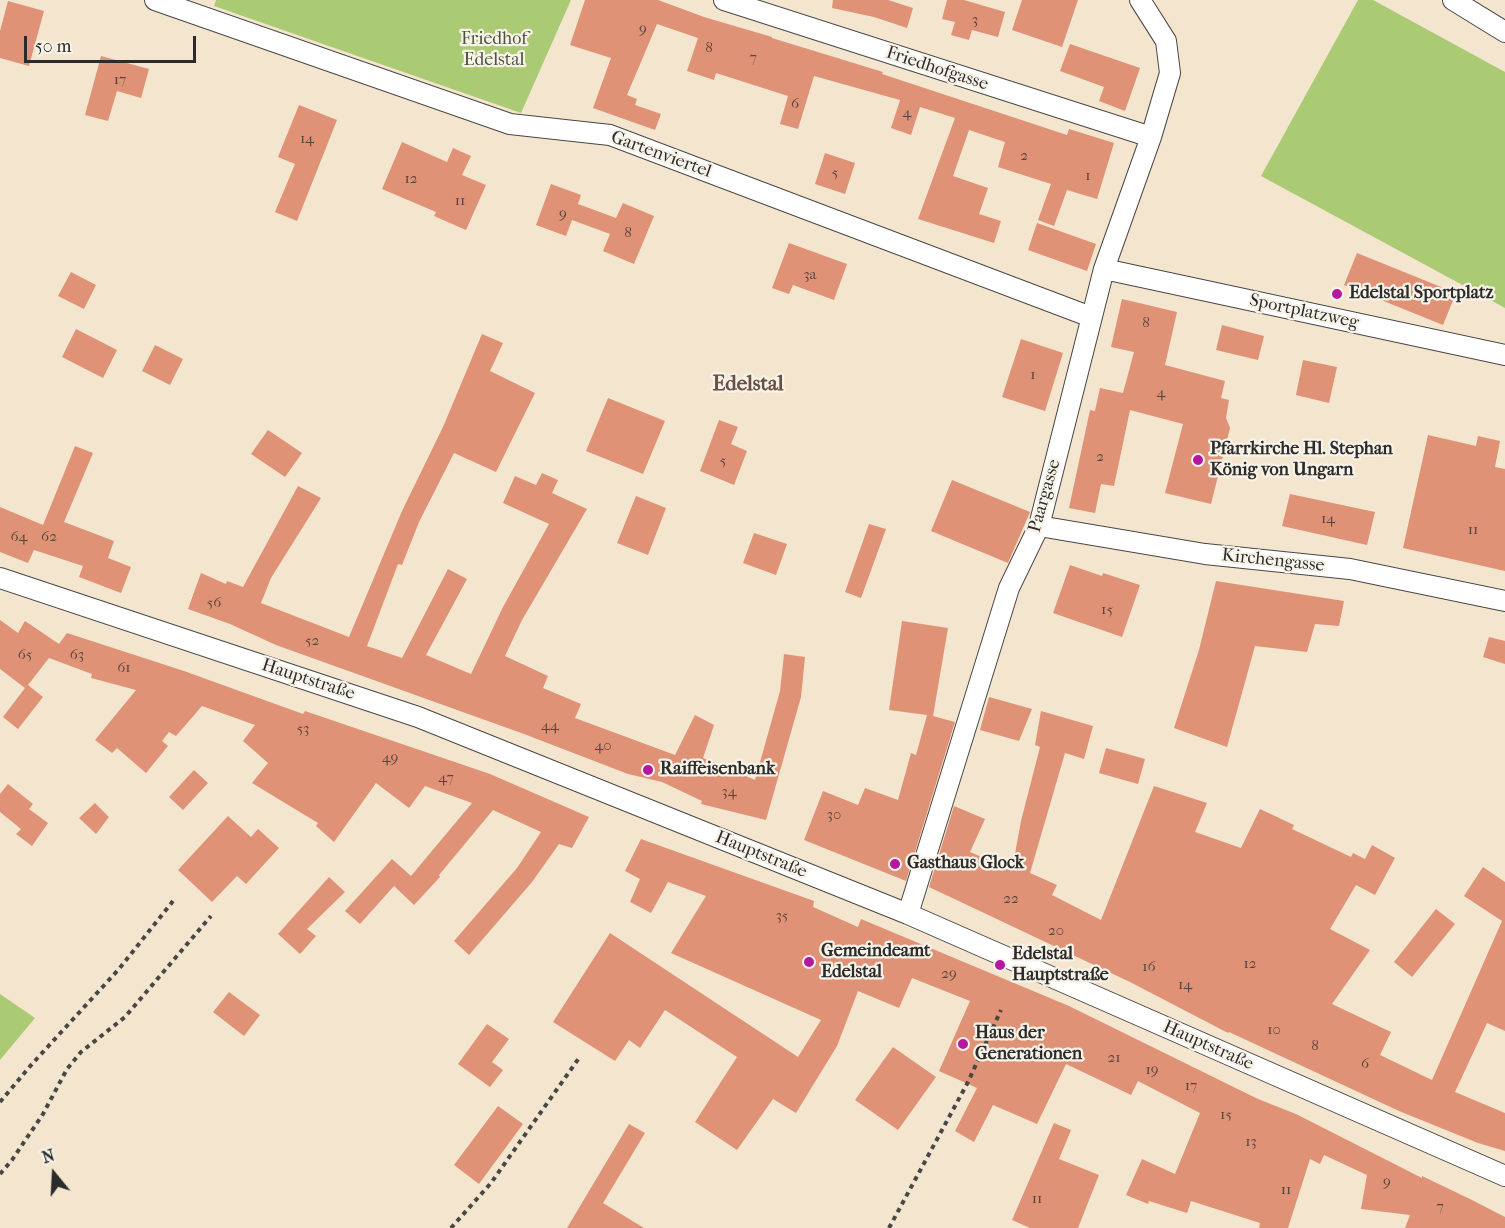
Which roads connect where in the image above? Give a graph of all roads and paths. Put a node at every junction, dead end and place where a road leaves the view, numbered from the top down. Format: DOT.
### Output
graph roads {
  1 [pos="155,0"];
  2 [pos="724,0"];
  3 [pos="1140,0"];
  4 [pos="1453,0"];
  5 [pos="203,8"];
  6 [pos="1505,32"];
  7 [pos="1151,137"];
  8 [pos="1104,269"];
  9 [pos="1091,317"];
  10 [pos="1505,356"];
  11 [pos="1039,526"];
  12 [pos="0,578"];
  13 [pos="1505,601"];
  14 [pos="173,902"];
  15 [pos="908,914"];
  16 [pos="211,916"];
  17 [pos="1001,1010"];
  18 [pos="579,1058"];
  19 [pos="0,1102"];
  20 [pos="0,1174"];
  21 [pos="1505,1176"];
  22 [pos="451,1228"];
  23 [pos="889,1228"];
  1 -- 5 [label="street, Gartenviertel"];
  2 -- 7 [label="street, Friedhofgasse"];
  3 -- 7 [label="street, Paargasse"];
  4 -- 6 [label="street"];
  5 -- 9 [label="street, Gartenviertel"];
  7 -- 8 [label="street, Paargasse"];
  8 -- 9 [label="street, Paargasse"];
  8 -- 10 [label="street, Sportplatzweg"];
  9 -- 11 [label="street, Paargasse"];
  11 -- 13 [label="street, Kirchengasse"];
  11 -- 15 [label="street, Paargasse"];
  12 -- 15 [label="street, Hauptstraße"];
  14 -- 19 [label="path"];
  15 -- 21 [label="street, Hauptstraße"];
  16 -- 20 [label="path"];
  17 -- 23 [label="path"];
  18 -- 22 [label="path"];
}
